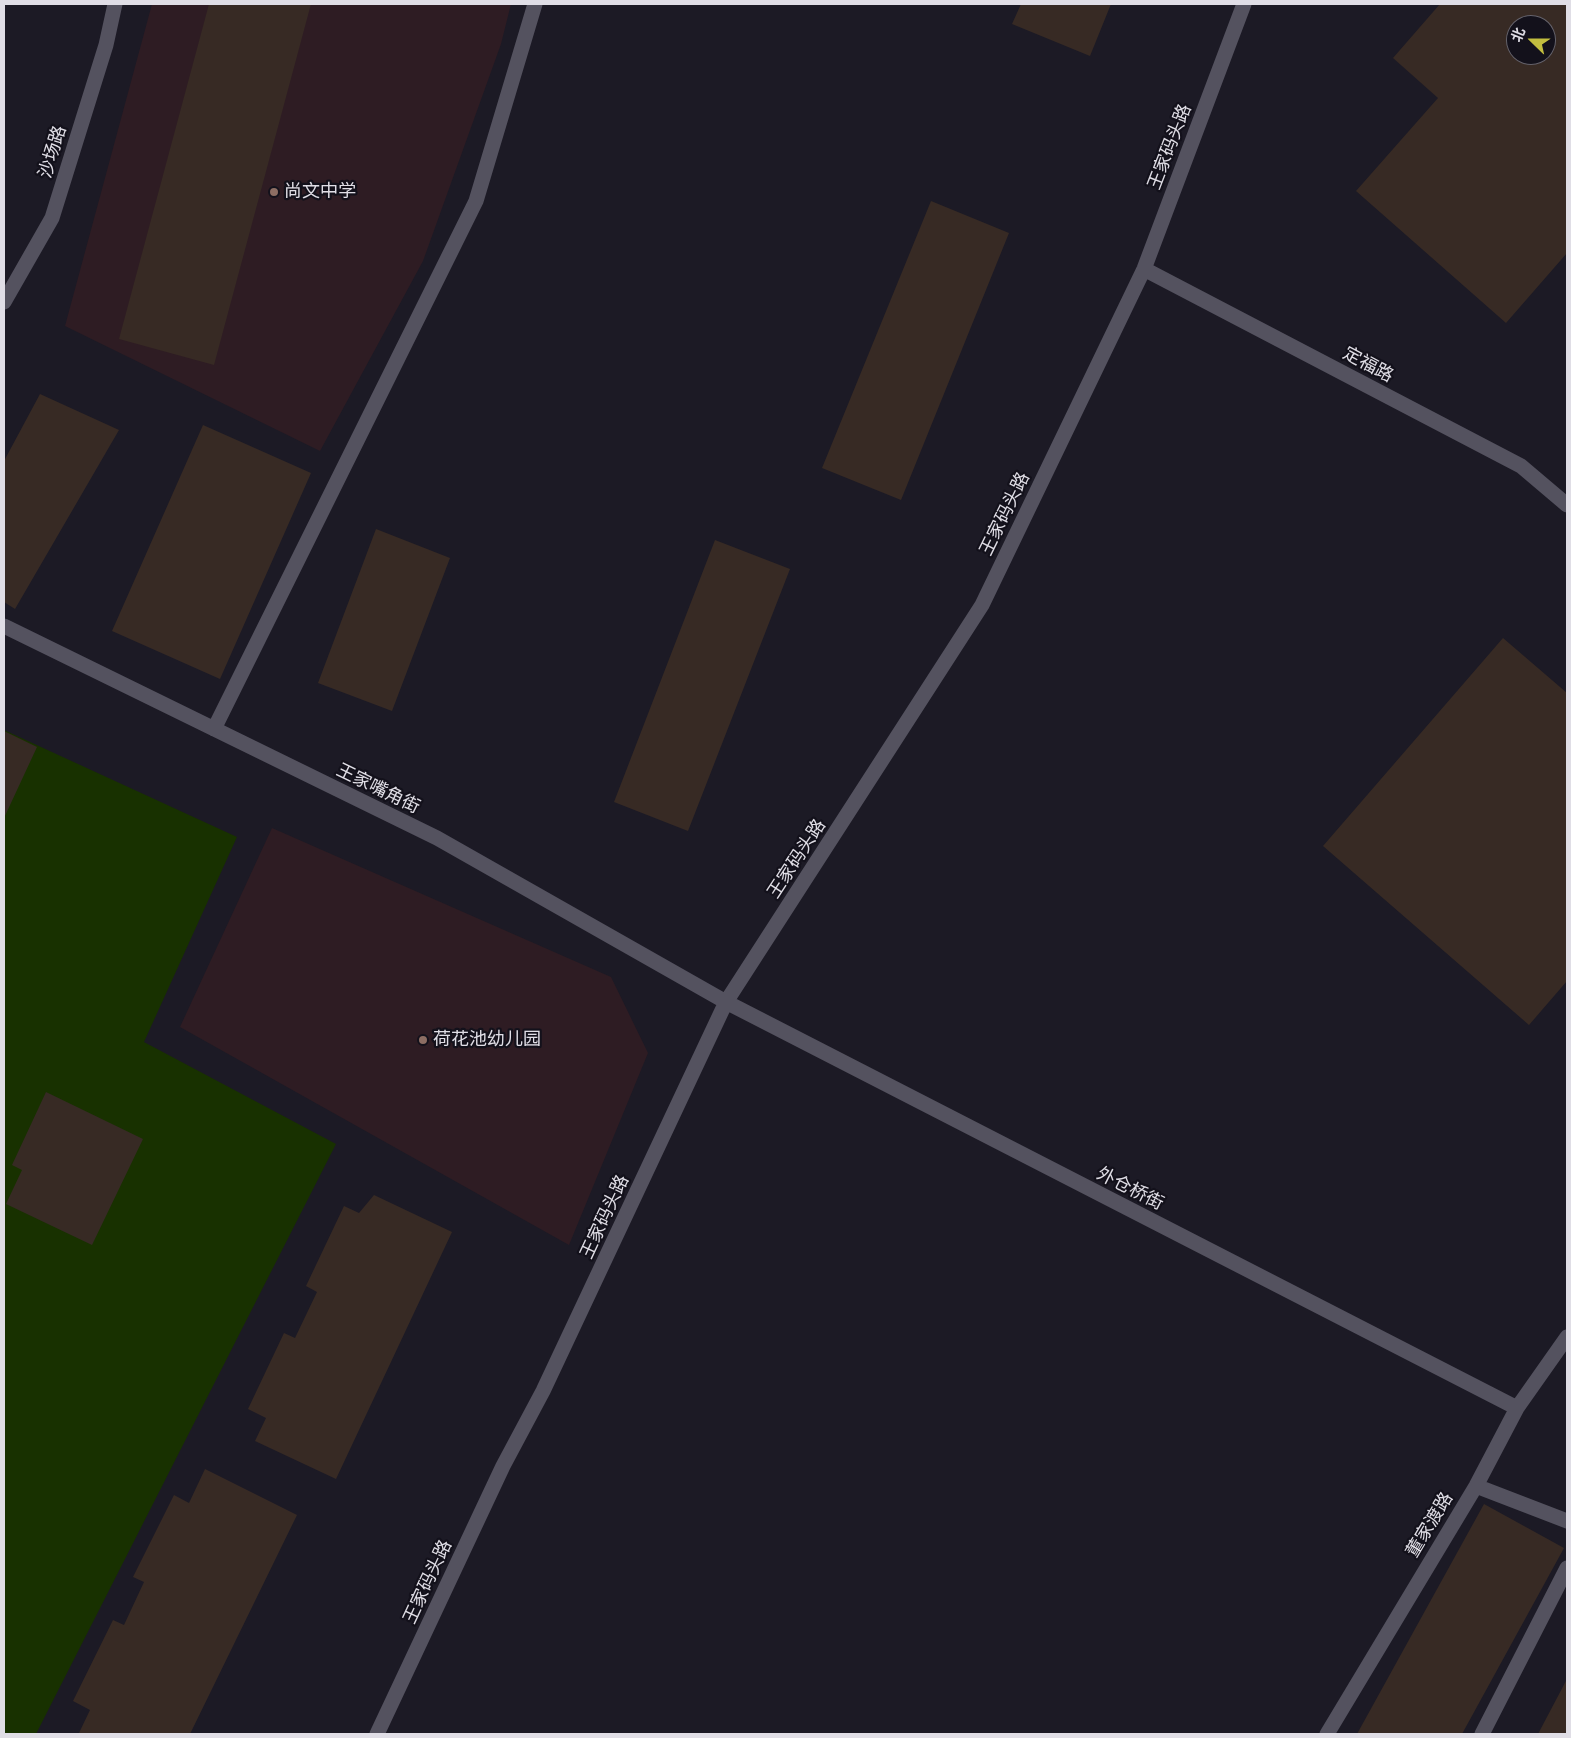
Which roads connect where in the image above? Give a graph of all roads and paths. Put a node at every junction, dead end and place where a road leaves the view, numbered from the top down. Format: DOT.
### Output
graph roads {
  1 [pos="115,4"];
  2 [pos="535,4"];
  3 [pos="1244,4"];
  4 [pos="1144,269"];
  5 [pos="4,302"];
  6 [pos="1567,505"];
  7 [pos="4,626"];
  8 [pos="214,729"];
  9 [pos="726,1002"];
  10 [pos="1567,1337"];
  11 [pos="1517,1408"];
  12 [pos="1476,1486"];
  13 [pos="1567,1521"];
  14 [pos="1567,1568"];
  15 [pos="377,1734"];
  16 [pos="1327,1734"];
  17 [pos="1482,1734"];
  1 -- 5 [label="street, 沙场路"];
  2 -- 8 [label="street"];
  3 -- 4 [label="street, 王家码头路"];
  4 -- 6 [label="street, 定福路"];
  4 -- 9 [label="street, 王家码头路"];
  7 -- 8 [label="street, 王家嘴角街"];
  8 -- 9 [label="street, 王家嘴角街"];
  9 -- 11 [label="street, 外仓桥街"];
  9 -- 15 [label="street, 王家码头路"];
  10 -- 11 [label="street, 董家渡路"];
  11 -- 12 [label="street, 董家渡路"];
  12 -- 13 [label="street"];
  12 -- 16 [label="street, 董家渡路"];
  14 -- 17 [label="street"];
}
